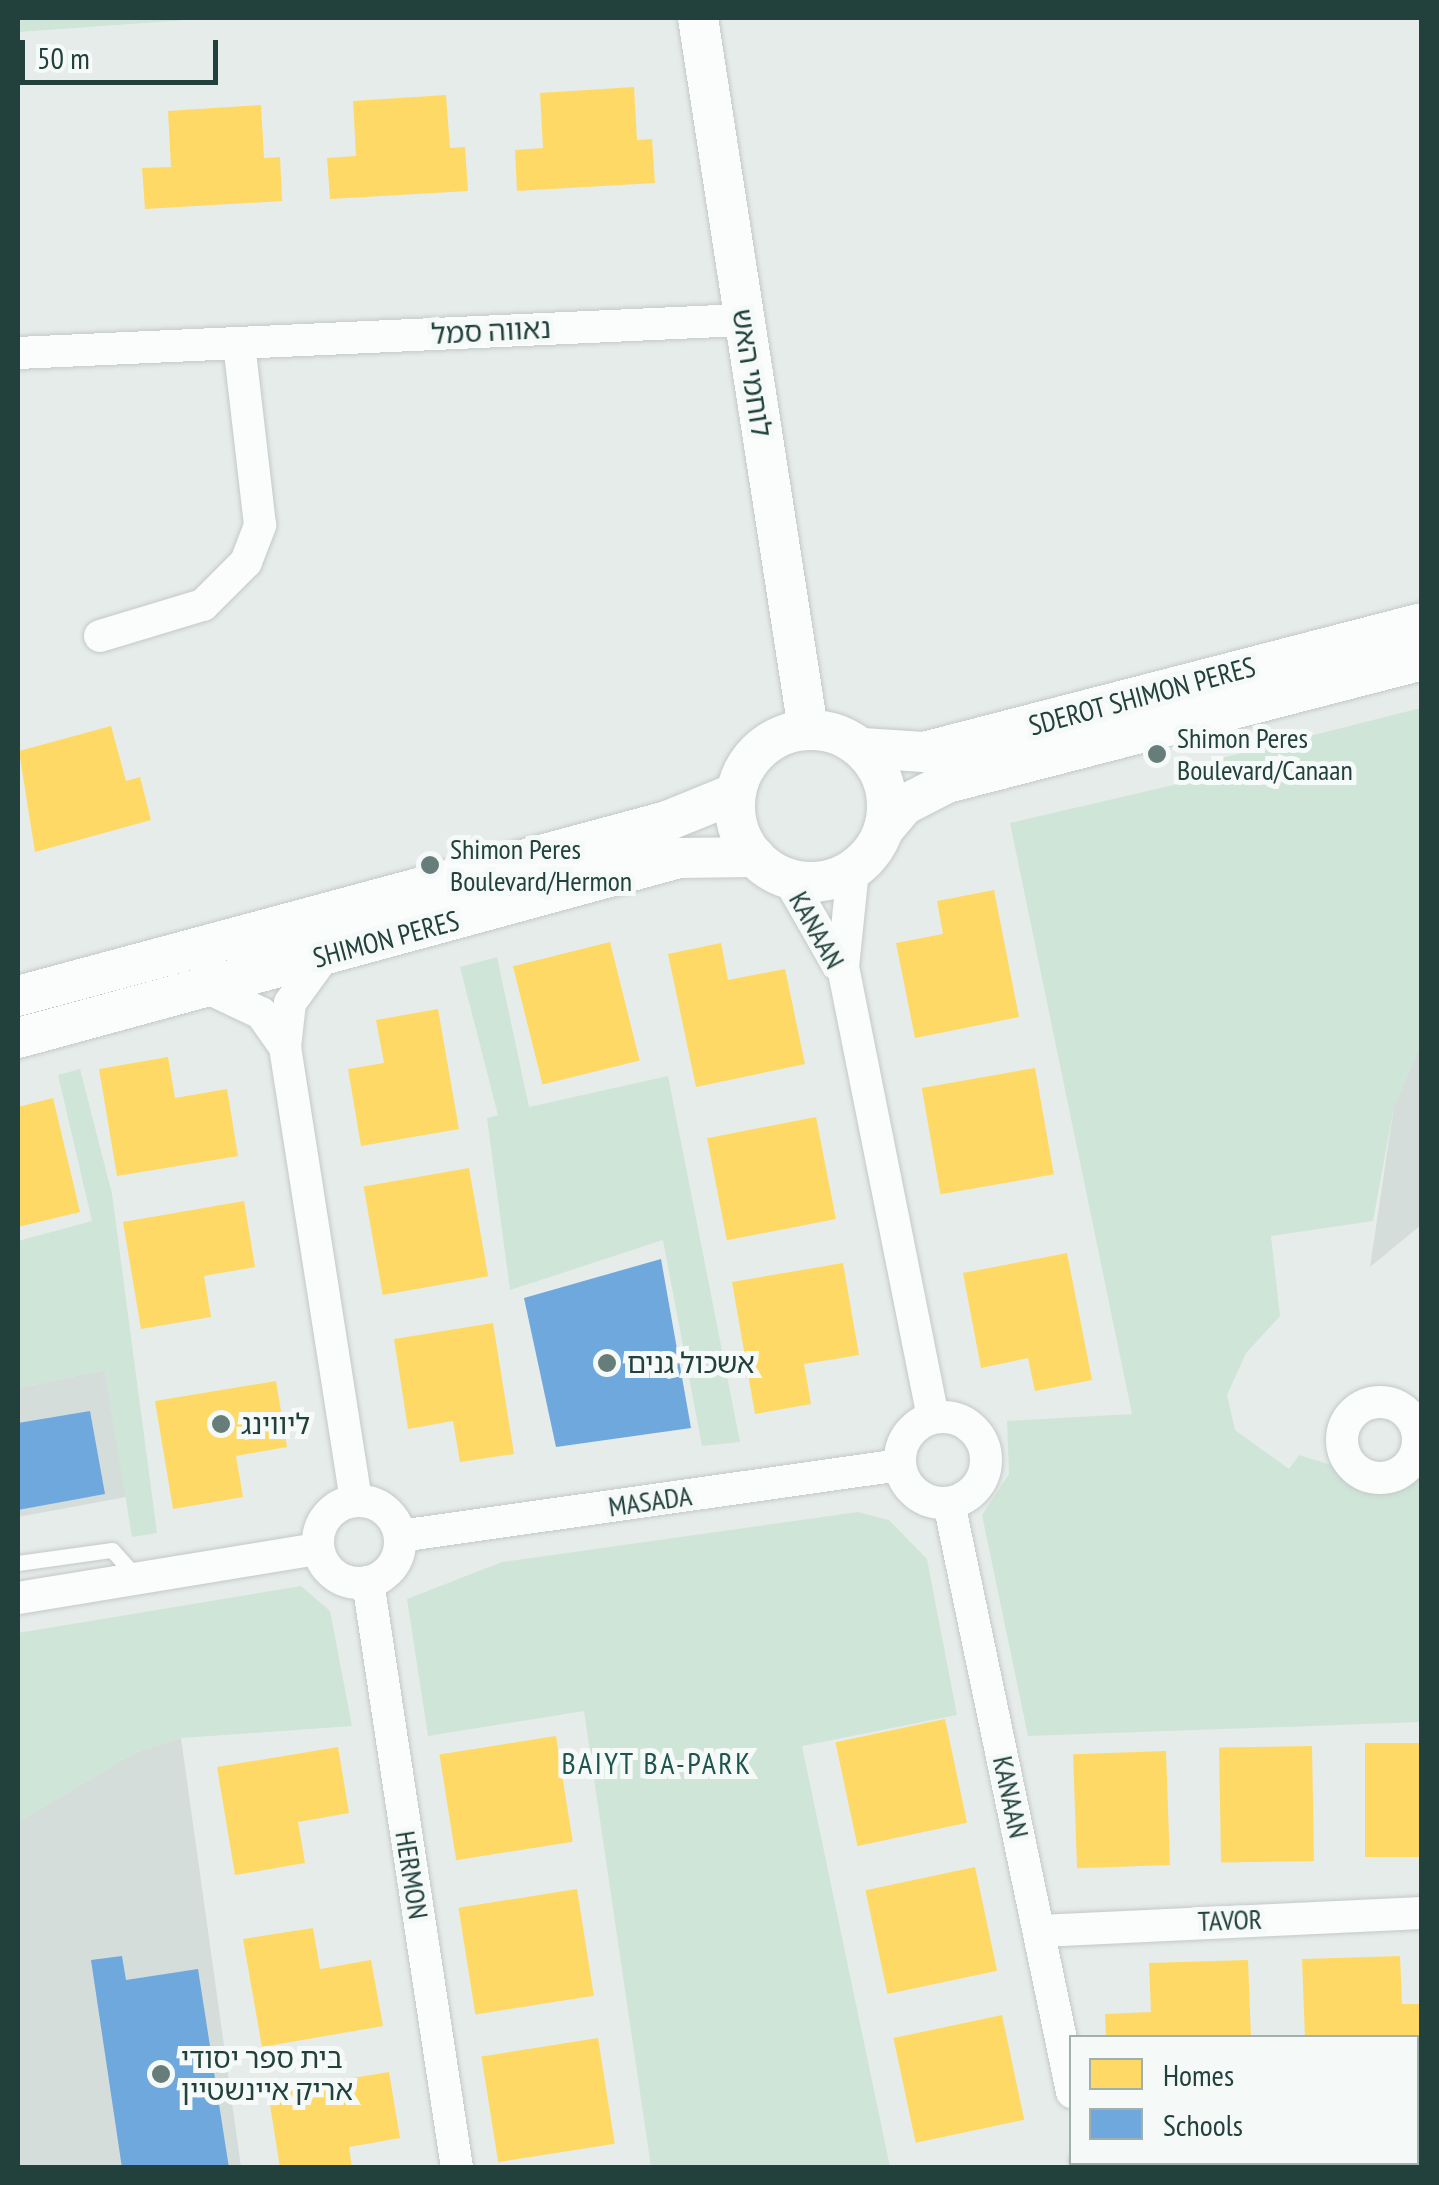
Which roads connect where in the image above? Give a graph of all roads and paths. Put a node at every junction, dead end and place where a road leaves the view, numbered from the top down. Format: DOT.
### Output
graph roads {
  1 [pos="698,18"];
  2 [pos="743,320"];
  3 [pos="240,342"];
  4 [pos="18,353"];
  5 [pos="1422,623"];
  6 [pos="100,636"];
  7 [pos="1422,660"];
  8 [pos="808,729"];
  9 [pos="862,748"];
  10 [pos="736,792"];
  11 [pos="884,829"];
  12 [pos="772,868"];
  13 [pos="852,870"];
  14 [pos="324,956"];
  15 [pos="846,982"];
  16 [pos="208,988"];
  17 [pos="18,996"];
  18 [pos="18,1038"];
  19 [pos="285,1047"];
  20 [pos="933,1417"];
  21 [pos="900,1464"];
  22 [pos="356,1500"];
  23 [pos="949,1503"];
  24 [pos="400,1536"];
  25 [pos="318,1549"];
  26 [pos="18,1563"];
  27 [pos="138,1579"];
  28 [pos="368,1582"];
  29 [pos="18,1598"];
  30 [pos="1422,1913"];
  31 [pos="1040,1931"];
  32 [pos="1069,2077"];
  33 [pos="456,2168"];
  1 -- 2 [label="street, לוחמי האש"];
  2 -- 3 [label="street, נאווה סמל"];
  2 -- 8 [label="street, לוחמי האש"];
  3 -- 4 [label="street, נאווה סמל"];
  3 -- 6 [label="street"];
  5 -- 9 [label="street, SDEROT SHIMON PERES"];
  7 -- 11 [label="street, SDEROT SHIMON PERES"];
  8 -- 9 [label="street"];
  8 -- 10 [label="street"];
  9 -- 11 [label="street"];
  10 -- 12 [label="street"];
  10 -- 17 [label="street, SHIMON PERES"];
  11 -- 13 [label="street"];
  12 -- 13 [label="street"];
  12 -- 14 [label="street, SHIMON PERES"];
  12 -- 15 [label="street, KANAAN"];
  13 -- 15 [label="street, KANAAN"];
  14 -- 16 [label="street, SHIMON PERES"];
  14 -- 19 [label="street"];
  15 -- 20 [label="street, KANAAN"];
  16 -- 18 [label="street, SHIMON PERES"];
  16 -- 19 [label="street"];
  19 -- 22 [label="street"];
  20 -- 21 [label="street"];
  20 -- 23 [label="street"];
  21 -- 23 [label="street"];
  21 -- 24 [label="street, MASADA"];
  22 -- 24 [label="street"];
  22 -- 25 [label="street"];
  23 -- 31 [label="street, KANAAN"];
  24 -- 28 [label="street"];
  25 -- 27 [label="street"];
  25 -- 28 [label="street"];
  26 -- 27 [label="lane"];
  27 -- 29 [label="street"];
  28 -- 33 [label="street, HERMON"];
  30 -- 31 [label="street, TAVOR"];
  31 -- 32 [label="street, KANAAN"];
}
